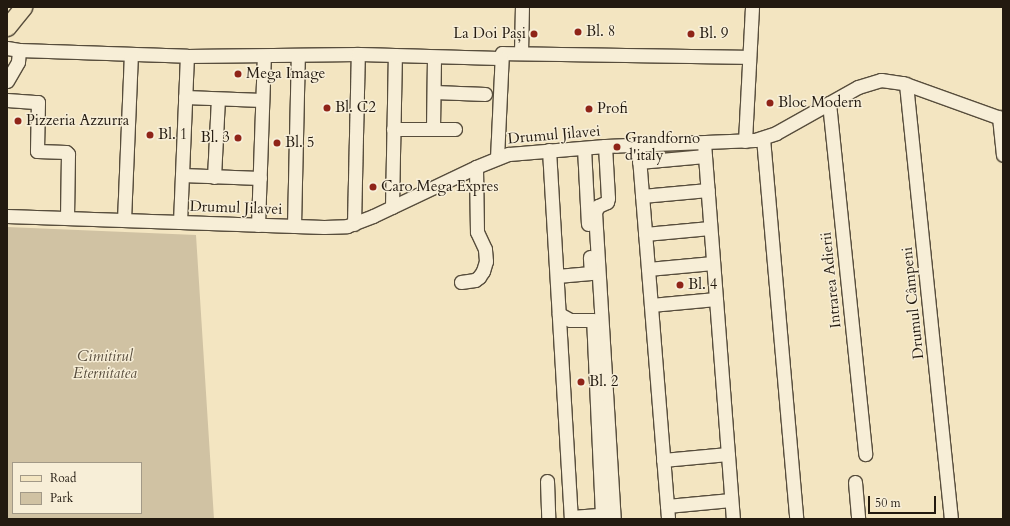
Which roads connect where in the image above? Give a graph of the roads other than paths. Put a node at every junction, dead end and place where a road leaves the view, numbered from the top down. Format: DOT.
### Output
graph roads {
  1 [pos="23,7"];
  2 [pos="522,7"];
  3 [pos="752,7"];
  4 [pos="7,27"];
  5 [pos="13,49"];
  6 [pos="521,53"];
  7 [pos="131,54"];
  8 [pos="358,54"];
  9 [pos="298,55"];
  10 [pos="395,55"];
  11 [pos="187,56"];
  12 [pos="264,56"];
  13 [pos="434,57"];
  14 [pos="749,57"];
  15 [pos="501,58"];
  16 [pos="7,81"];
  17 [pos="906,84"];
  18 [pos="434,92"];
  19 [pos="485,94"];
  20 [pos="185,97"];
  21 [pos="218,99"];
  22 [pos="7,100"];
  23 [pos="262,100"];
  24 [pos="829,103"];
  25 [pos="1001,118"];
  26 [pos="393,129"];
  27 [pos="433,129"];
  28 [pos="455,129"];
  29 [pos="763,138"];
  30 [pos="745,141"];
  31 [pos="638,145"];
  32 [pos="605,146"];
  33 [pos="584,148"];
  34 [pos="705,149"];
  35 [pos="549,150"];
  36 [pos="1003,155"];
  37 [pos="497,158"];
  38 [pos="639,162"];
  39 [pos="476,167"];
  40 [pos="182,176"];
  41 [pos="214,177"];
  42 [pos="260,178"];
  43 [pos="708,190"];
  44 [pos="642,196"];
  45 [pos="392,207"];
  46 [pos="7,216"];
  47 [pos="67,218"];
  48 [pos="124,220"];
  49 [pos="180,222"];
  50 [pos="258,224"];
  51 [pos="354,224"];
  52 [pos="294,226"];
  53 [pos="710,228"];
  54 [pos="645,234"];
  55 [pos="713,263"];
  56 [pos="648,269"];
  57 [pos="557,276"];
  58 [pos="461,282"];
  59 [pos="716,299"];
  60 [pos="651,305"];
  61 [pos="560,320"];
  62 [pos="728,454"];
  63 [pos="865,454"];
  64 [pos="663,460"];
  65 [pos="547,481"];
  66 [pos="855,482"];
  67 [pos="731,500"];
  68 [pos="668,513"];
  69 [pos="548,519"];
  70 [pos="614,519"];
  71 [pos="733,519"];
  72 [pos="796,519"];
  73 [pos="858,519"];
  74 [pos="951,519"];
  1 -- 4 [label="main road"];
  2 -- 6 [label="street"];
  3 -- 14 [label="street"];
  5 -- 7 [label="street"];
  5 -- 16 [label="street"];
  6 -- 14 [label="street"];
  6 -- 15 [label="street"];
  7 -- 11 [label="street"];
  7 -- 48 [label="street"];
  8 -- 9 [label="street"];
  8 -- 10 [label="street"];
  8 -- 51 [label="street"];
  9 -- 12 [label="street"];
  9 -- 52 [label="street"];
  10 -- 13 [label="street"];
  10 -- 26 [label="street"];
  11 -- 12 [label="street"];
  11 -- 20 [label="street"];
  12 -- 23 [label="street"];
  13 -- 15 [label="street"];
  13 -- 18 [label="street"];
  14 -- 30 [label="street"];
  15 -- 37 [label="street"];
  17 -- 24 [label="street, Drumul Jilavei"];
  17 -- 25 [label="street, Drumul Jilavei"];
  17 -- 74 [label="street, Drumul Câmpeni"];
  18 -- 19 [label="street"];
  18 -- 27 [label="street"];
  20 -- 21 [label="street"];
  20 -- 40 [label="street"];
  21 -- 23 [label="street"];
  21 -- 41 [label="street"];
  22 -- 47 [label="street"];
  23 -- 42 [label="street"];
  24 -- 29 [label="street, Drumul Jilavei"];
  24 -- 63 [label="street, Intrarea Adierii"];
  25 -- 36 [label="street"];
  26 -- 27 [label="street"];
  26 -- 45 [label="street"];
  27 -- 28 [label="street"];
  29 -- 30 [label="street, Drumul Jilavei"];
  29 -- 72 [label="street"];
  30 -- 34 [label="street, Drumul Jilavei"];
  31 -- 32 [label="street, Drumul Jilavei"];
  31 -- 34 [label="street, Drumul Jilavei"];
  31 -- 38 [label="street"];
  32 -- 33 [label="street, Drumul Jilavei"];
  32 -- 70 [label="street"];
  33 -- 35 [label="street, Drumul Jilavei"];
  33 -- 57 [label="street"];
  34 -- 38 [label="street"];
  34 -- 43 [label="street"];
  35 -- 37 [label="street, Drumul Jilavei"];
  35 -- 57 [label="street"];
  37 -- 39 [label="street, Drumul Jilavei"];
  38 -- 44 [label="street"];
  39 -- 45 [label="street, Drumul Jilavei"];
  39 -- 58 [label="street"];
  40 -- 41 [label="street"];
  40 -- 49 [label="street"];
  41 -- 42 [label="street"];
  42 -- 50 [label="street"];
  43 -- 44 [label="street"];
  43 -- 53 [label="street"];
  44 -- 54 [label="street"];
  45 -- 51 [label="street, Drumul Jilavei"];
  46 -- 47 [label="street, Drumul Jilavei"];
  47 -- 48 [label="street, Drumul Jilavei"];
  48 -- 49 [label="street, Drumul Jilavei"];
  49 -- 50 [label="street, Drumul Jilavei"];
  50 -- 52 [label="street, Drumul Jilavei"];
  51 -- 52 [label="street, Drumul Jilavei"];
  53 -- 54 [label="street"];
  53 -- 55 [label="street"];
  54 -- 56 [label="street"];
  55 -- 56 [label="street"];
  55 -- 59 [label="street"];
  56 -- 60 [label="street"];
  57 -- 61 [label="street"];
  59 -- 60 [label="street"];
  59 -- 62 [label="street"];
  60 -- 64 [label="street"];
  61 -- 61 [label="street"];
  62 -- 64 [label="street"];
  62 -- 67 [label="street"];
  64 -- 68 [label="street"];
  65 -- 69 [label="street"];
  66 -- 73 [label="street"];
  67 -- 68 [label="street"];
  67 -- 71 [label="street"];
}
